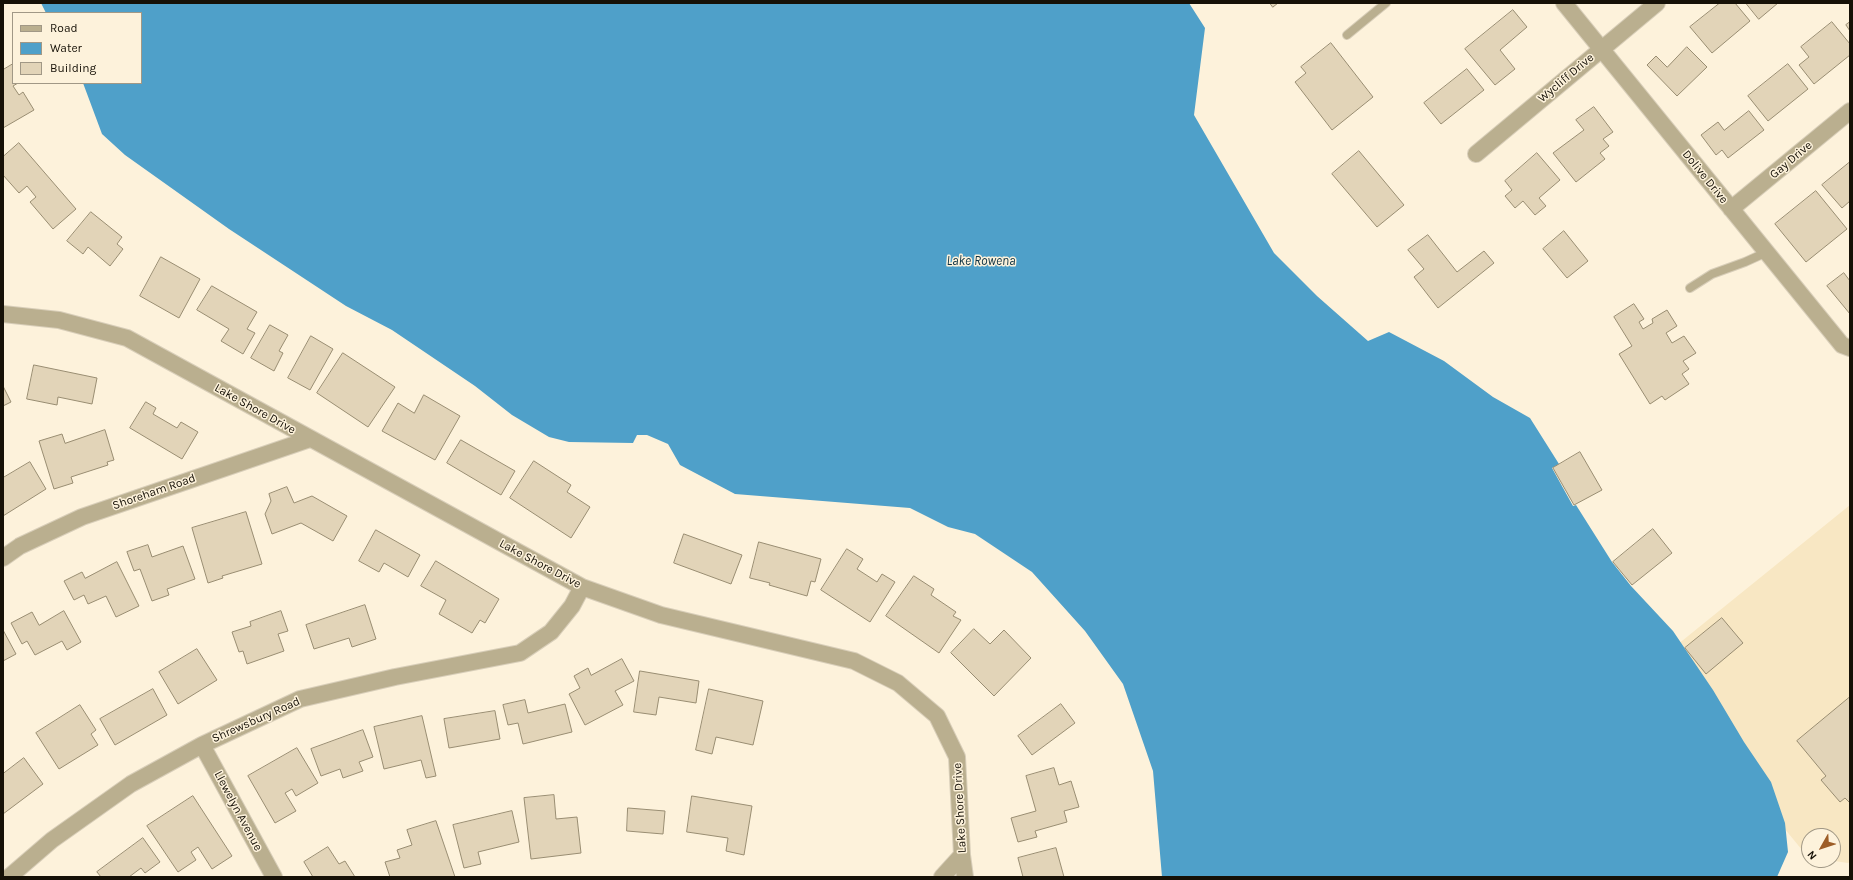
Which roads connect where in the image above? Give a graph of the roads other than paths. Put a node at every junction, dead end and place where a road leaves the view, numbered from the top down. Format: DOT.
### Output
graph roads {
  1 [pos="1386,3"];
  2 [pos="1564,3"];
  3 [pos="1657,3"];
  4 [pos="1347,35"];
  5 [pos="1600,49"];
  6 [pos="1850,111"];
  7 [pos="1476,154"];
  8 [pos="1731,209"];
  9 [pos="1767,252"];
  10 [pos="1690,288"];
  11 [pos="3,314"];
  12 [pos="1850,348"];
  13 [pos="310,439"];
  14 [pos="3,558"];
  15 [pos="582,587"];
  16 [pos="202,745"];
  17 [pos="962,855"];
  18 [pos="9,877"];
  19 [pos="274,877"];
  20 [pos="942,877"];
  21 [pos="965,877"];
  1 -- 4 [label="lane"];
  2 -- 5 [label="street, Dolive Drive"];
  3 -- 5 [label="street, Wycliff Drive"];
  5 -- 7 [label="street, Wycliff Drive"];
  5 -- 8 [label="street, Dolive Drive"];
  6 -- 8 [label="street, Gay Drive"];
  8 -- 9 [label="street, Dolive Drive"];
  9 -- 10 [label="lane"];
  9 -- 12 [label="street, Dolive Drive"];
  11 -- 13 [label="street, Lake Shore Drive"];
  13 -- 14 [label="street, Shoreham Road"];
  13 -- 15 [label="street, Lake Shore Drive"];
  15 -- 16 [label="street, Shrewsbury Road"];
  15 -- 17 [label="street, Lake Shore Drive"];
  16 -- 18 [label="street, Shrewsbury Road"];
  16 -- 19 [label="street, Llewelyn Avenue"];
  17 -- 20 [label="street"];
  17 -- 21 [label="street, Lake Shore Drive"];
}
